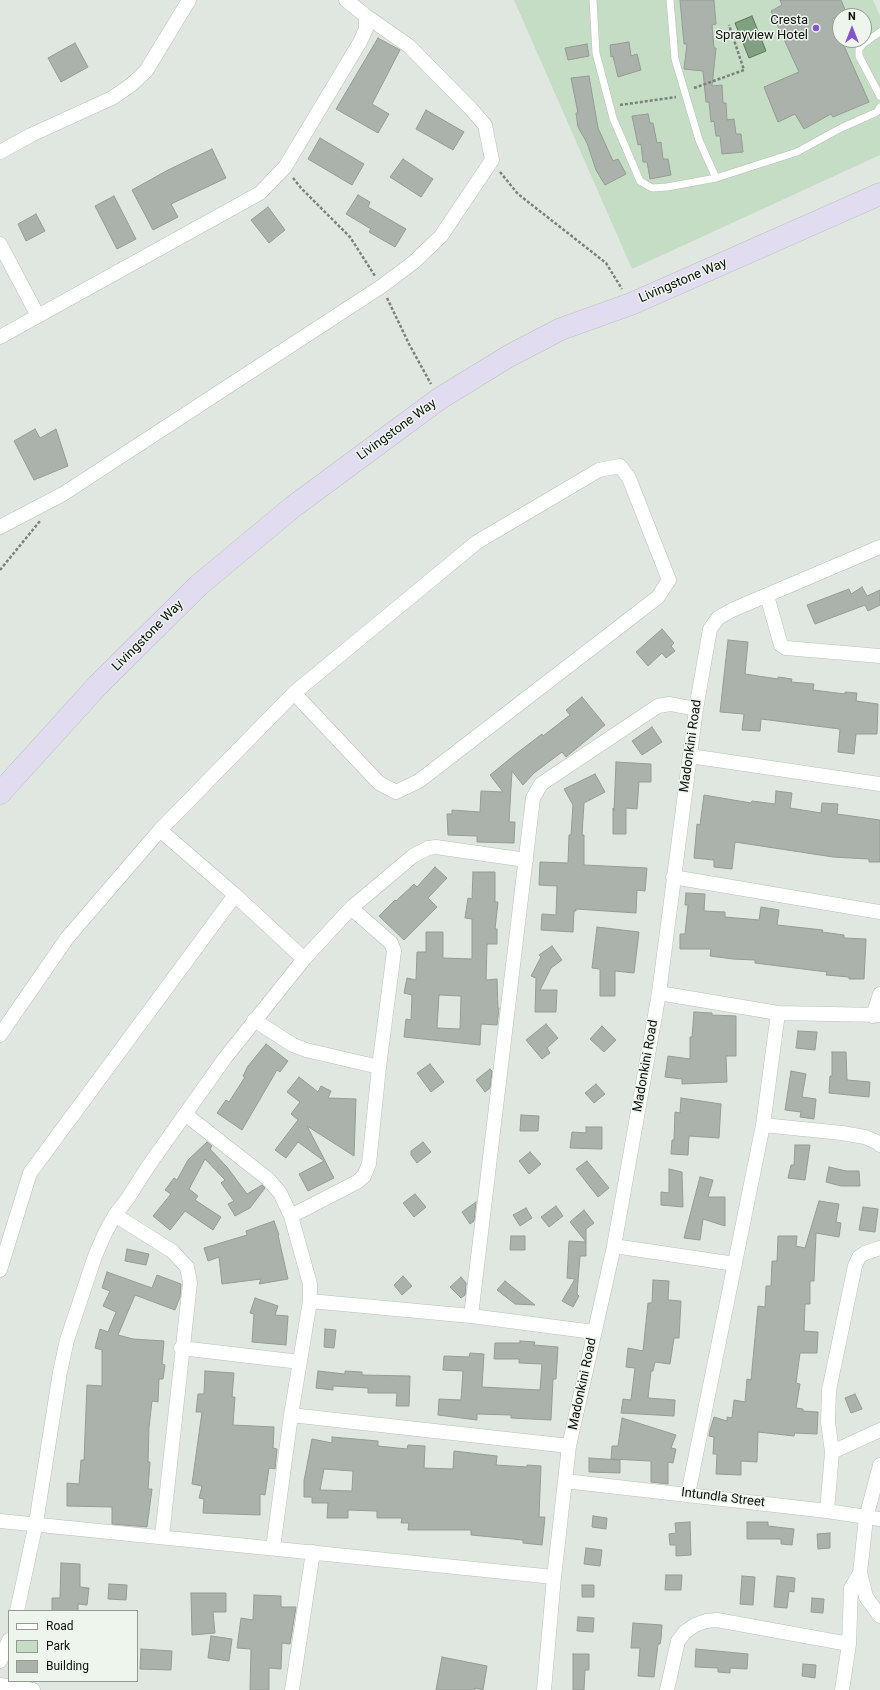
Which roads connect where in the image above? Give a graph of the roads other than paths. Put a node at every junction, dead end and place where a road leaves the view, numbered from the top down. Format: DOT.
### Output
graph roads {
  1 [pos="189,0"];
  2 [pos="346,0"];
  3 [pos="592,0"];
  4 [pos="670,0"];
  5 [pos="366,16"];
  6 [pos="880,32"];
  7 [pos="880,96"];
  8 [pos="880,107"];
  9 [pos="0,152"];
  10 [pos="716,178"];
  11 [pos="880,194"];
  12 [pos="0,244"];
  13 [pos="38,316"];
  14 [pos="0,337"];
  15 [pos="0,527"];
  16 [pos="880,547"];
  17 [pos="767,596"];
  18 [pos="880,656"];
  19 [pos="294,693"];
  20 [pos="696,709"];
  21 [pos="690,756"];
  22 [pos="880,784"];
  23 [pos="0,793"];
  24 [pos="160,830"];
  25 [pos="526,860"];
  26 [pos="673,877"];
  27 [pos="235,895"];
  28 [pos="351,908"];
  29 [pos="880,912"];
  30 [pos="304,959"];
  31 [pos="659,993"];
  32 [pos="880,994"];
  33 [pos="778,1013"];
  34 [pos="877,1016"];
  35 [pos="254,1020"];
  36 [pos="0,1035"];
  37 [pos="379,1067"];
  38 [pos="185,1114"];
  39 [pos="764,1126"];
  40 [pos="880,1145"];
  41 [pos="115,1215"];
  42 [pos="291,1216"];
  43 [pos="614,1246"];
  44 [pos="880,1248"];
  45 [pos="735,1264"];
  46 [pos="0,1270"];
  47 [pos="310,1301"];
  48 [pos="471,1316"];
  49 [pos="594,1332"];
  50 [pos="181,1348"];
  51 [pos="300,1362"];
  52 [pos="291,1415"];
  53 [pos="880,1430"];
  54 [pos="569,1446"];
  55 [pos="832,1452"];
  56 [pos="880,1465"];
  57 [pos="565,1481"];
  58 [pos="688,1494"];
  59 [pos="827,1511"];
  60 [pos="866,1518"];
  61 [pos="880,1519"];
  62 [pos="0,1521"];
  63 [pos="36,1523"];
  64 [pos="162,1536"];
  65 [pos="273,1548"];
  66 [pos="313,1552"];
  67 [pos="860,1573"];
  68 [pos="554,1577"];
  69 [pos="17,1610"];
  70 [pos="880,1616"];
  71 [pos="8,1642"];
  72 [pos="849,1644"];
  73 [pos="0,1661"];
  74 [pos="0,1685"];
  75 [pos="33,1690"];
  76 [pos="292,1690"];
  77 [pos="544,1690"];
  78 [pos="668,1690"];
  79 [pos="842,1690"];
  1 -- 9 [label="street"];
  2 -- 5 [label="street"];
  3 -- 10 [label="lane"];
  4 -- 10 [label="lane"];
  5 -- 13 [label="street"];
  5 -- 15 [label="street"];
  6 -- 7 [label="lane"];
  8 -- 10 [label="lane"];
  11 -- 23 [label="highway, Livingstone Way"];
  12 -- 13 [label="street"];
  13 -- 14 [label="street"];
  16 -- 17 [label="street, Madonkini Road"];
  17 -- 18 [label="street"];
  17 -- 20 [label="street, Madonkini Road"];
  19 -- 19 [label="street"];
  19 -- 24 [label="street"];
  20 -- 21 [label="street, Madonkini Road"];
  20 -- 25 [label="street"];
  21 -- 22 [label="street"];
  21 -- 26 [label="street, Madonkini Road"];
  24 -- 27 [label="street"];
  24 -- 36 [label="street"];
  25 -- 28 [label="street"];
  25 -- 48 [label="street"];
  26 -- 29 [label="street"];
  26 -- 31 [label="street, Madonkini Road"];
  27 -- 30 [label="street"];
  27 -- 46 [label="street"];
  28 -- 30 [label="street"];
  28 -- 37 [label="street"];
  30 -- 35 [label="street"];
  31 -- 33 [label="street"];
  31 -- 43 [label="street, Madonkini Road"];
  32 -- 34 [label="street"];
  33 -- 34 [label="street"];
  33 -- 39 [label="street"];
  35 -- 37 [label="street"];
  35 -- 38 [label="street"];
  37 -- 42 [label="street"];
  38 -- 41 [label="street"];
  38 -- 42 [label="street"];
  39 -- 40 [label="street"];
  39 -- 45 [label="street"];
  41 -- 50 [label="street"];
  41 -- 63 [label="street"];
  42 -- 47 [label="street"];
  43 -- 45 [label="street"];
  43 -- 49 [label="street, Madonkini Road"];
  44 -- 55 [label="street"];
  45 -- 58 [label="street"];
  47 -- 48 [label="street"];
  47 -- 51 [label="street"];
  48 -- 49 [label="street"];
  49 -- 54 [label="street, Madonkini Road"];
  50 -- 51 [label="street"];
  50 -- 64 [label="street"];
  51 -- 52 [label="street"];
  52 -- 54 [label="street"];
  52 -- 65 [label="street"];
  53 -- 55 [label="street"];
  54 -- 57 [label="street, Madonkini Road"];
  55 -- 59 [label="street"];
  56 -- 60 [label="street"];
  57 -- 58 [label="street, Intundla Street"];
  57 -- 68 [label="street, Madonkini Road"];
  58 -- 59 [label="street, Intundla Street"];
  59 -- 60 [label="street, Intundla Street"];
  60 -- 61 [label="street, Intundla Street"];
  60 -- 67 [label="street"];
  62 -- 63 [label="street"];
  63 -- 64 [label="street"];
  63 -- 69 [label="street"];
  64 -- 65 [label="street"];
  65 -- 66 [label="street"];
  66 -- 68 [label="street"];
  66 -- 76 [label="street"];
  67 -- 70 [label="street"];
  67 -- 72 [label="street"];
  68 -- 77 [label="street, Madonkini Road"];
  71 -- 73 [label="street"];
  72 -- 78 [label="street"];
  72 -- 79 [label="street"];
  74 -- 75 [label="street"];
}
